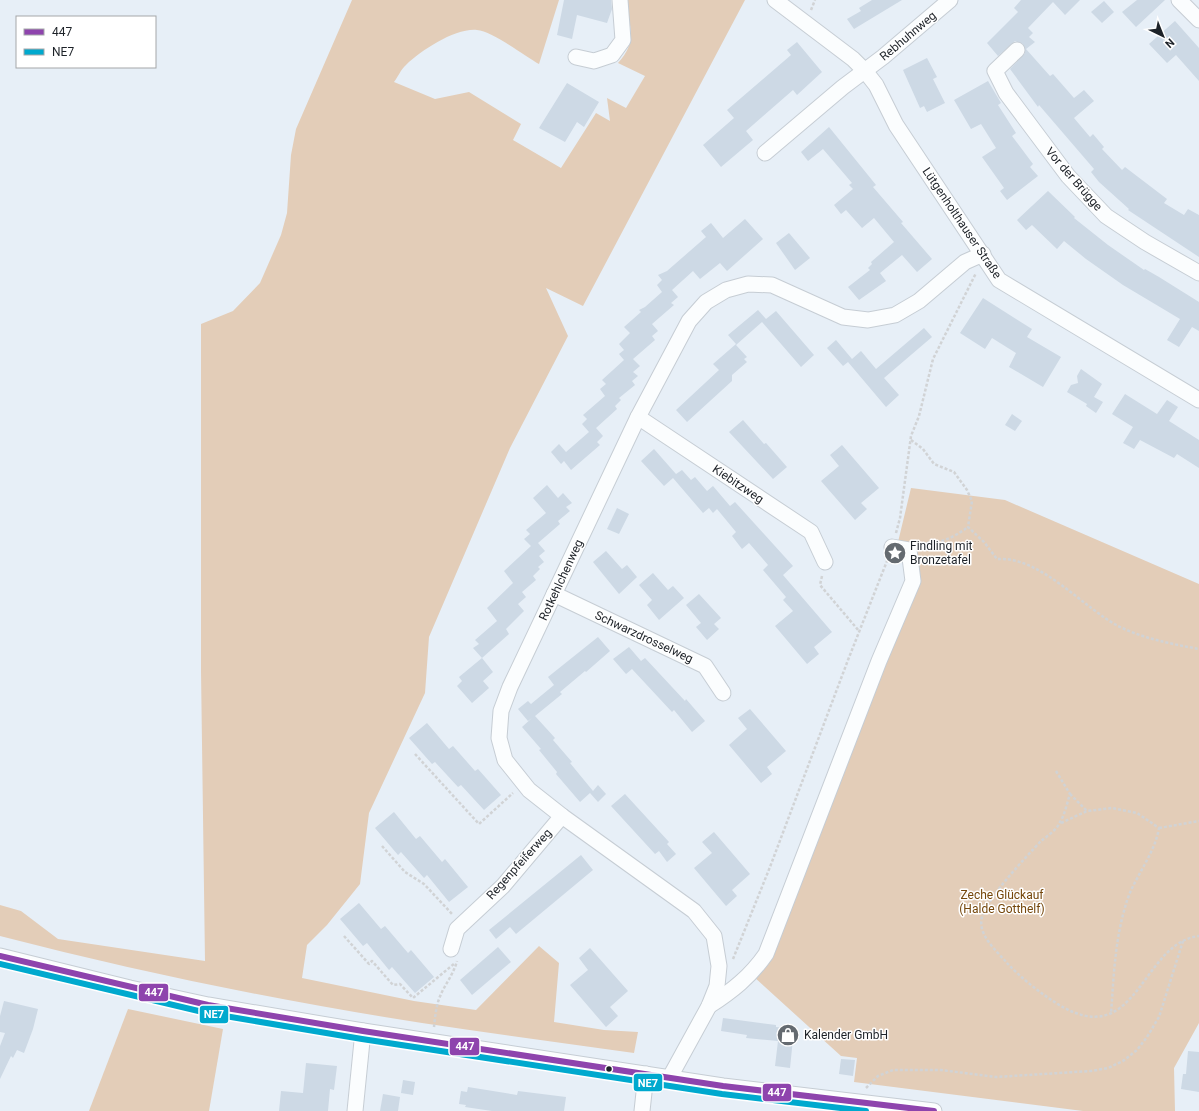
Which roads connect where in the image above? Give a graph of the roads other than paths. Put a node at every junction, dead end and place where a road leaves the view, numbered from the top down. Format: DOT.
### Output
graph roads {
  1 [pos="620,0"];
  2 [pos="775,0"];
  3 [pos="950,0"];
  4 [pos="1179,0"];
  5 [pos="1199,20"];
  6 [pos="1017,50"];
  7 [pos="576,57"];
  8 [pos="865,71"];
  9 [pos="765,153"];
  10 [pos="983,254"];
  11 [pos="1199,273"];
  12 [pos="1197,395"];
  13 [pos="638,417"];
  14 [pos="892,547"];
  15 [pos="825,562"];
  16 [pos="554,594"];
  17 [pos="723,693"];
  18 [pos="562,816"];
  19 [pos="454,955"];
  20 [pos="0,956"];
  21 [pos="709,1006"];
  22 [pos="363,1031"];
  23 [pos="646,1074"];
  24 [pos="670,1077"];
  25 [pos="355,1111"];
  26 [pos="642,1111"];
  27 [pos="934,1111"];
  1 -- 7 [label="street"];
  2 -- 8 [label="street, Lütgenholthauser Straße"];
  3 -- 8 [label="street, Rebhuhnweg"];
  4 -- 5 [label="street"];
  6 -- 11 [label="street, Vor der Brügge"];
  8 -- 9 [label="street"];
  8 -- 10 [label="street, Lütgenholthauser Straße"];
  10 -- 12 [label="street, Lütgenholthauser Straße"];
  10 -- 13 [label="street, Rotkehlchenweg"];
  13 -- 15 [label="street, Kiebitzweg"];
  13 -- 16 [label="street, Rotkehlchenweg"];
  14 -- 21 [label="street"];
  16 -- 17 [label="street, Schwarzdrosselweg"];
  16 -- 18 [label="street, Rotkehlchenweg"];
  18 -- 19 [label="street, Regenpfeiferweg"];
  18 -- 21 [label="street, Rotkehlchenweg"];
  20 -- 22 [label="street"];
  21 -- 24 [label="street, Rotkehlchenweg"];
  22 -- 23 [label="street"];
  22 -- 25 [label="street"];
  23 -- 24 [label="street"];
  23 -- 26 [label="street"];
  24 -- 27 [label="street"];
}
